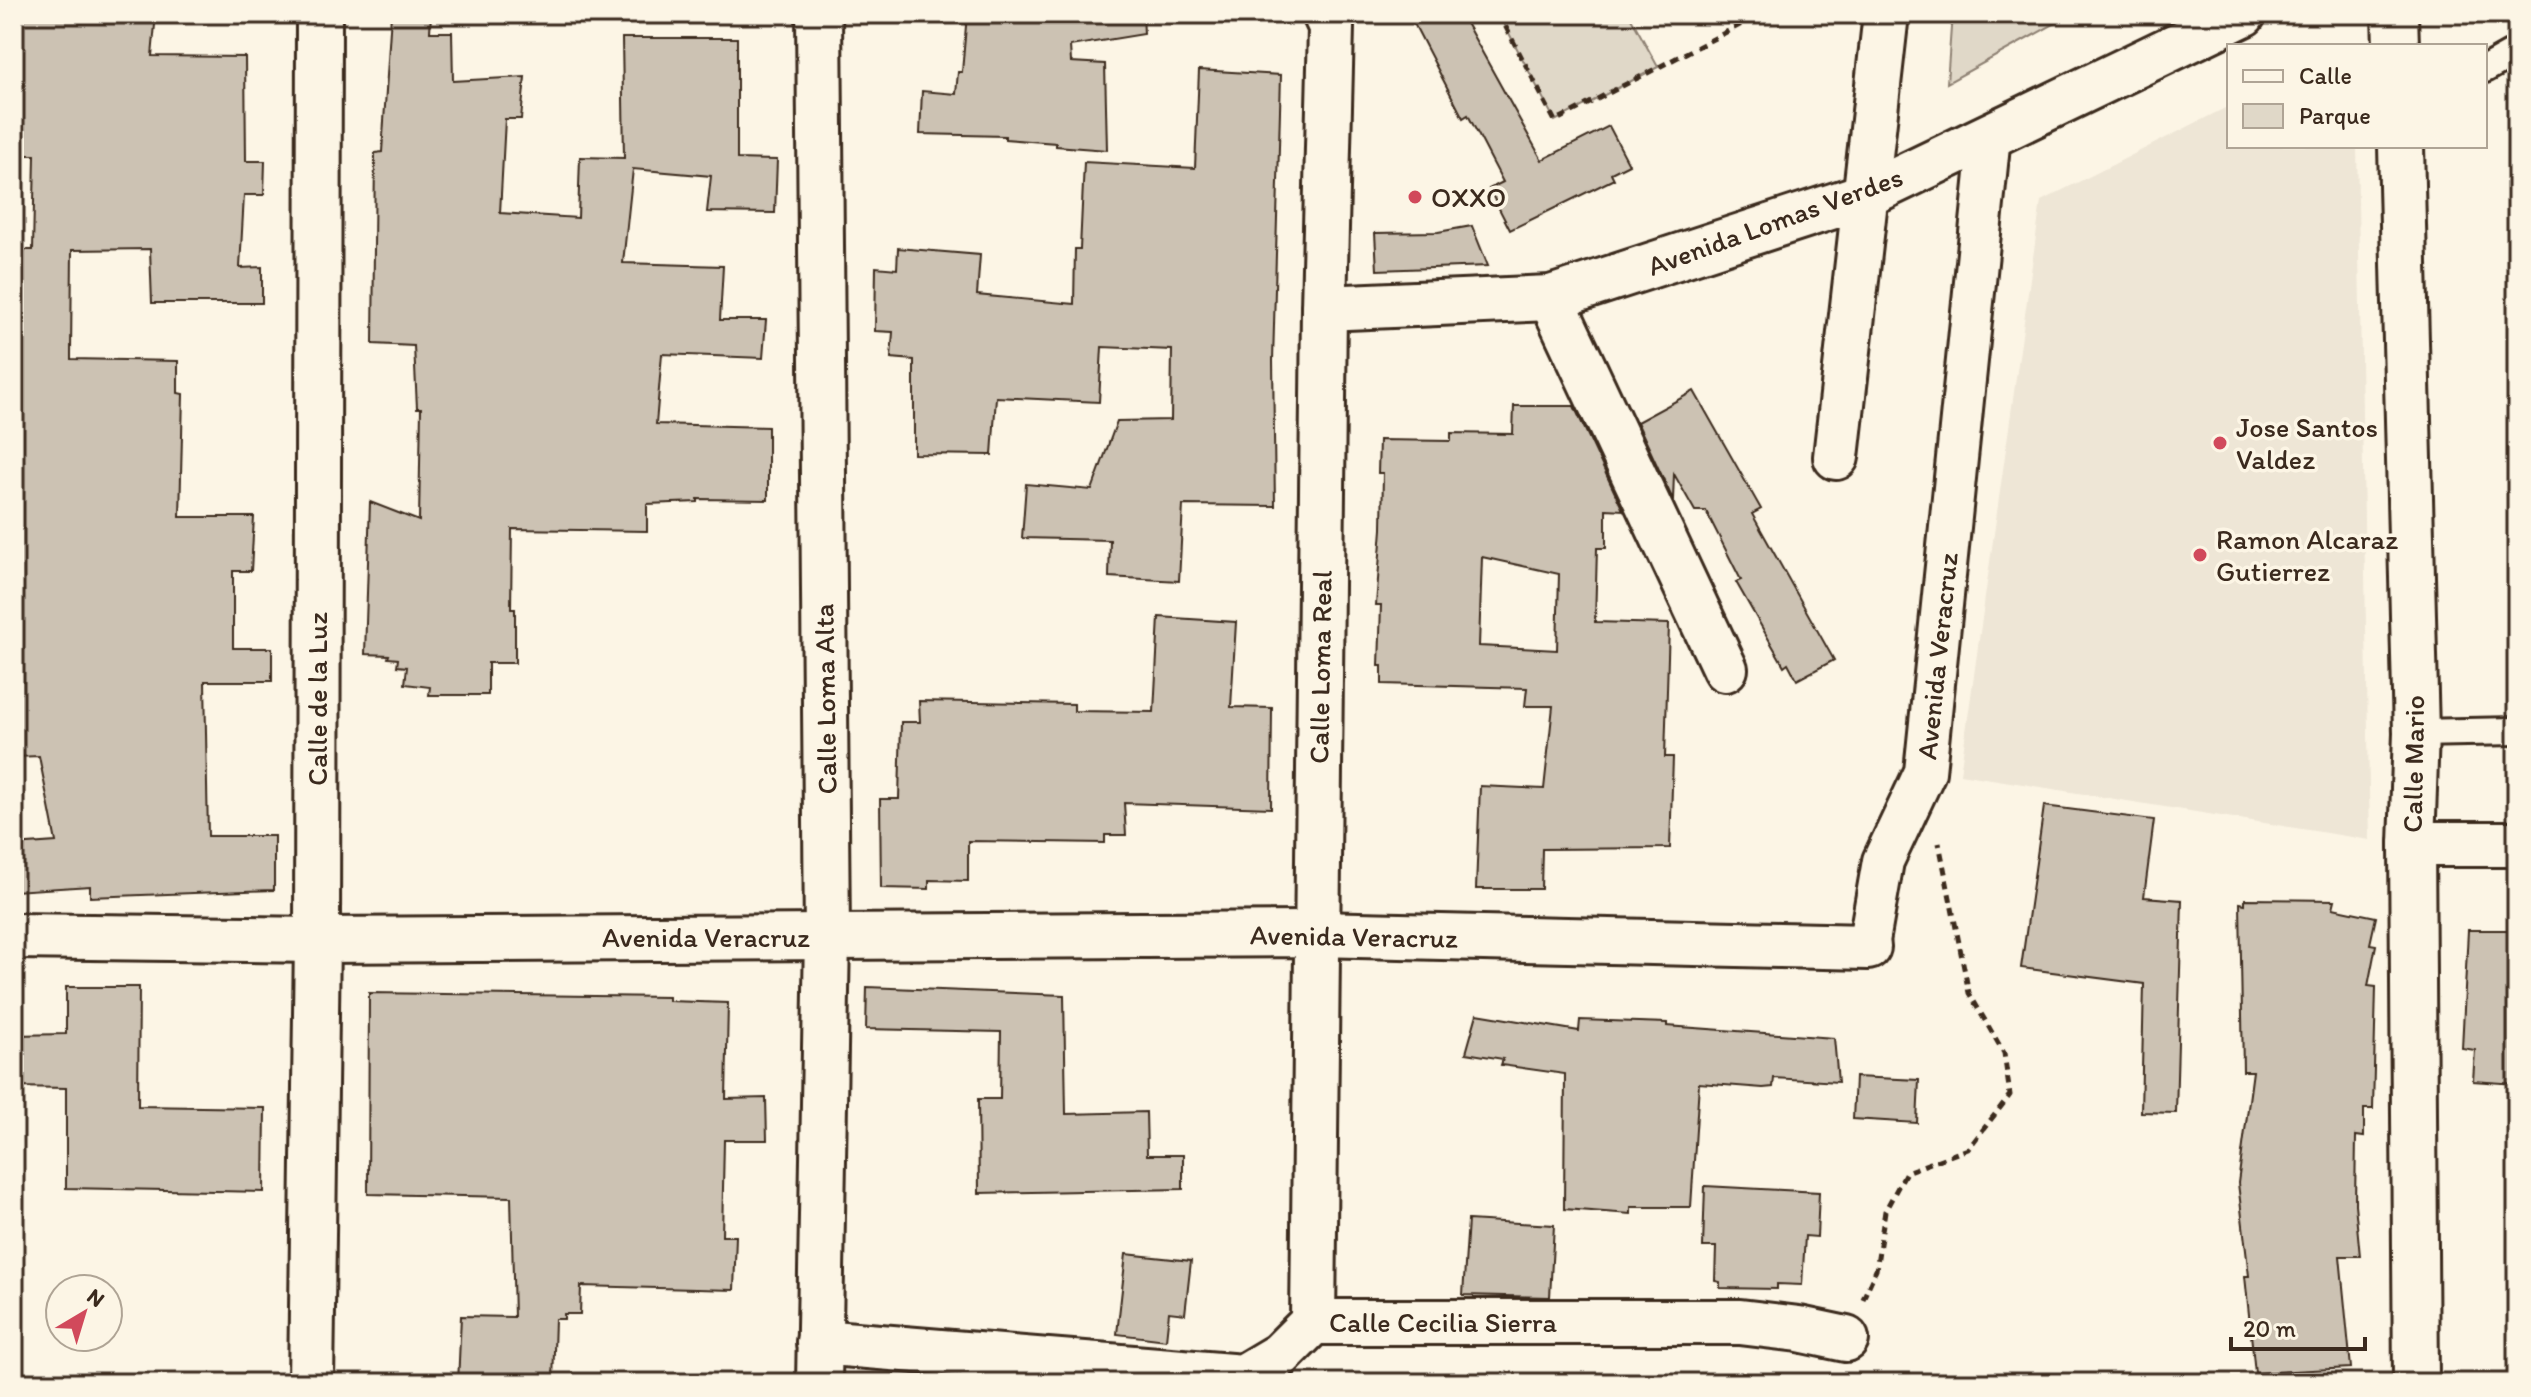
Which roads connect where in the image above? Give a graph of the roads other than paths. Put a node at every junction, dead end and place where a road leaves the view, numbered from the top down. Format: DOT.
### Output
graph roads {
  1 [pos="319,14"];
  2 [pos="819,14"];
  3 [pos="1325,14"];
  4 [pos="1886,14"];
  5 [pos="2395,14"];
  6 [pos="2223,18"];
  7 [pos="2396,44"];
  8 [pos="2517,51"];
  9 [pos="2487,68"];
  10 [pos="1990,135"];
  11 [pos="2401,148"];
  12 [pos="1864,196"];
  13 [pos="1551,298"];
  14 [pos="1324,308"];
  15 [pos="1836,457"];
  16 [pos="1725,669"];
  17 [pos="2517,731"];
  18 [pos="2416,733"];
  19 [pos="2412,844"];
  20 [pos="2517,844"];
  21 [pos="1317,934"];
  22 [pos="14,936"];
  23 [pos="827,936"];
  24 [pos="317,940"];
  25 [pos="1868,947"];
  26 [pos="1313,1322"];
  27 [pos="1846,1339"];
  28 [pos="819,1362"];
  29 [pos="311,1383"];
  30 [pos="2416,1383"];
  1 -- 24 [label="street, Calle de la Luz"];
  2 -- 23 [label="street, Calle Loma Alta"];
  3 -- 14 [label="street, Calle Loma Real"];
  4 -- 12 [label="street"];
  5 -- 7 [label="street"];
  6 -- 10 [label="street, Avenida Lomas Verdes"];
  8 -- 9 [label="lane"];
  10 -- 12 [label="street, Avenida Lomas Verdes"];
  10 -- 25 [label="street, Avenida Veracruz"];
  11 -- 18 [label="street, Calle Mario"];
  12 -- 13 [label="street, Avenida Lomas Verdes"];
  12 -- 15 [label="street"];
  13 -- 14 [label="street, Avenida Lomas Verdes"];
  13 -- 16 [label="street"];
  14 -- 21 [label="street, Calle Loma Real"];
  17 -- 18 [label="lane"];
  18 -- 19 [label="street, Calle Mario"];
  19 -- 20 [label="street"];
  19 -- 30 [label="street, Calle Mario"];
  21 -- 23 [label="street, Avenida Veracruz"];
  21 -- 25 [label="street, Avenida Veracruz"];
  21 -- 26 [label="street, Calle Loma Real"];
  22 -- 24 [label="street, Avenida Veracruz"];
  23 -- 24 [label="street, Avenida Veracruz"];
  23 -- 28 [label="street, Calle Loma Alta"];
  24 -- 29 [label="street, Calle de la Luz"];
  26 -- 27 [label="street, Calle Cecilia Sierra"];
  26 -- 28 [label="street, Calle Cecilia Sierra"];
}
